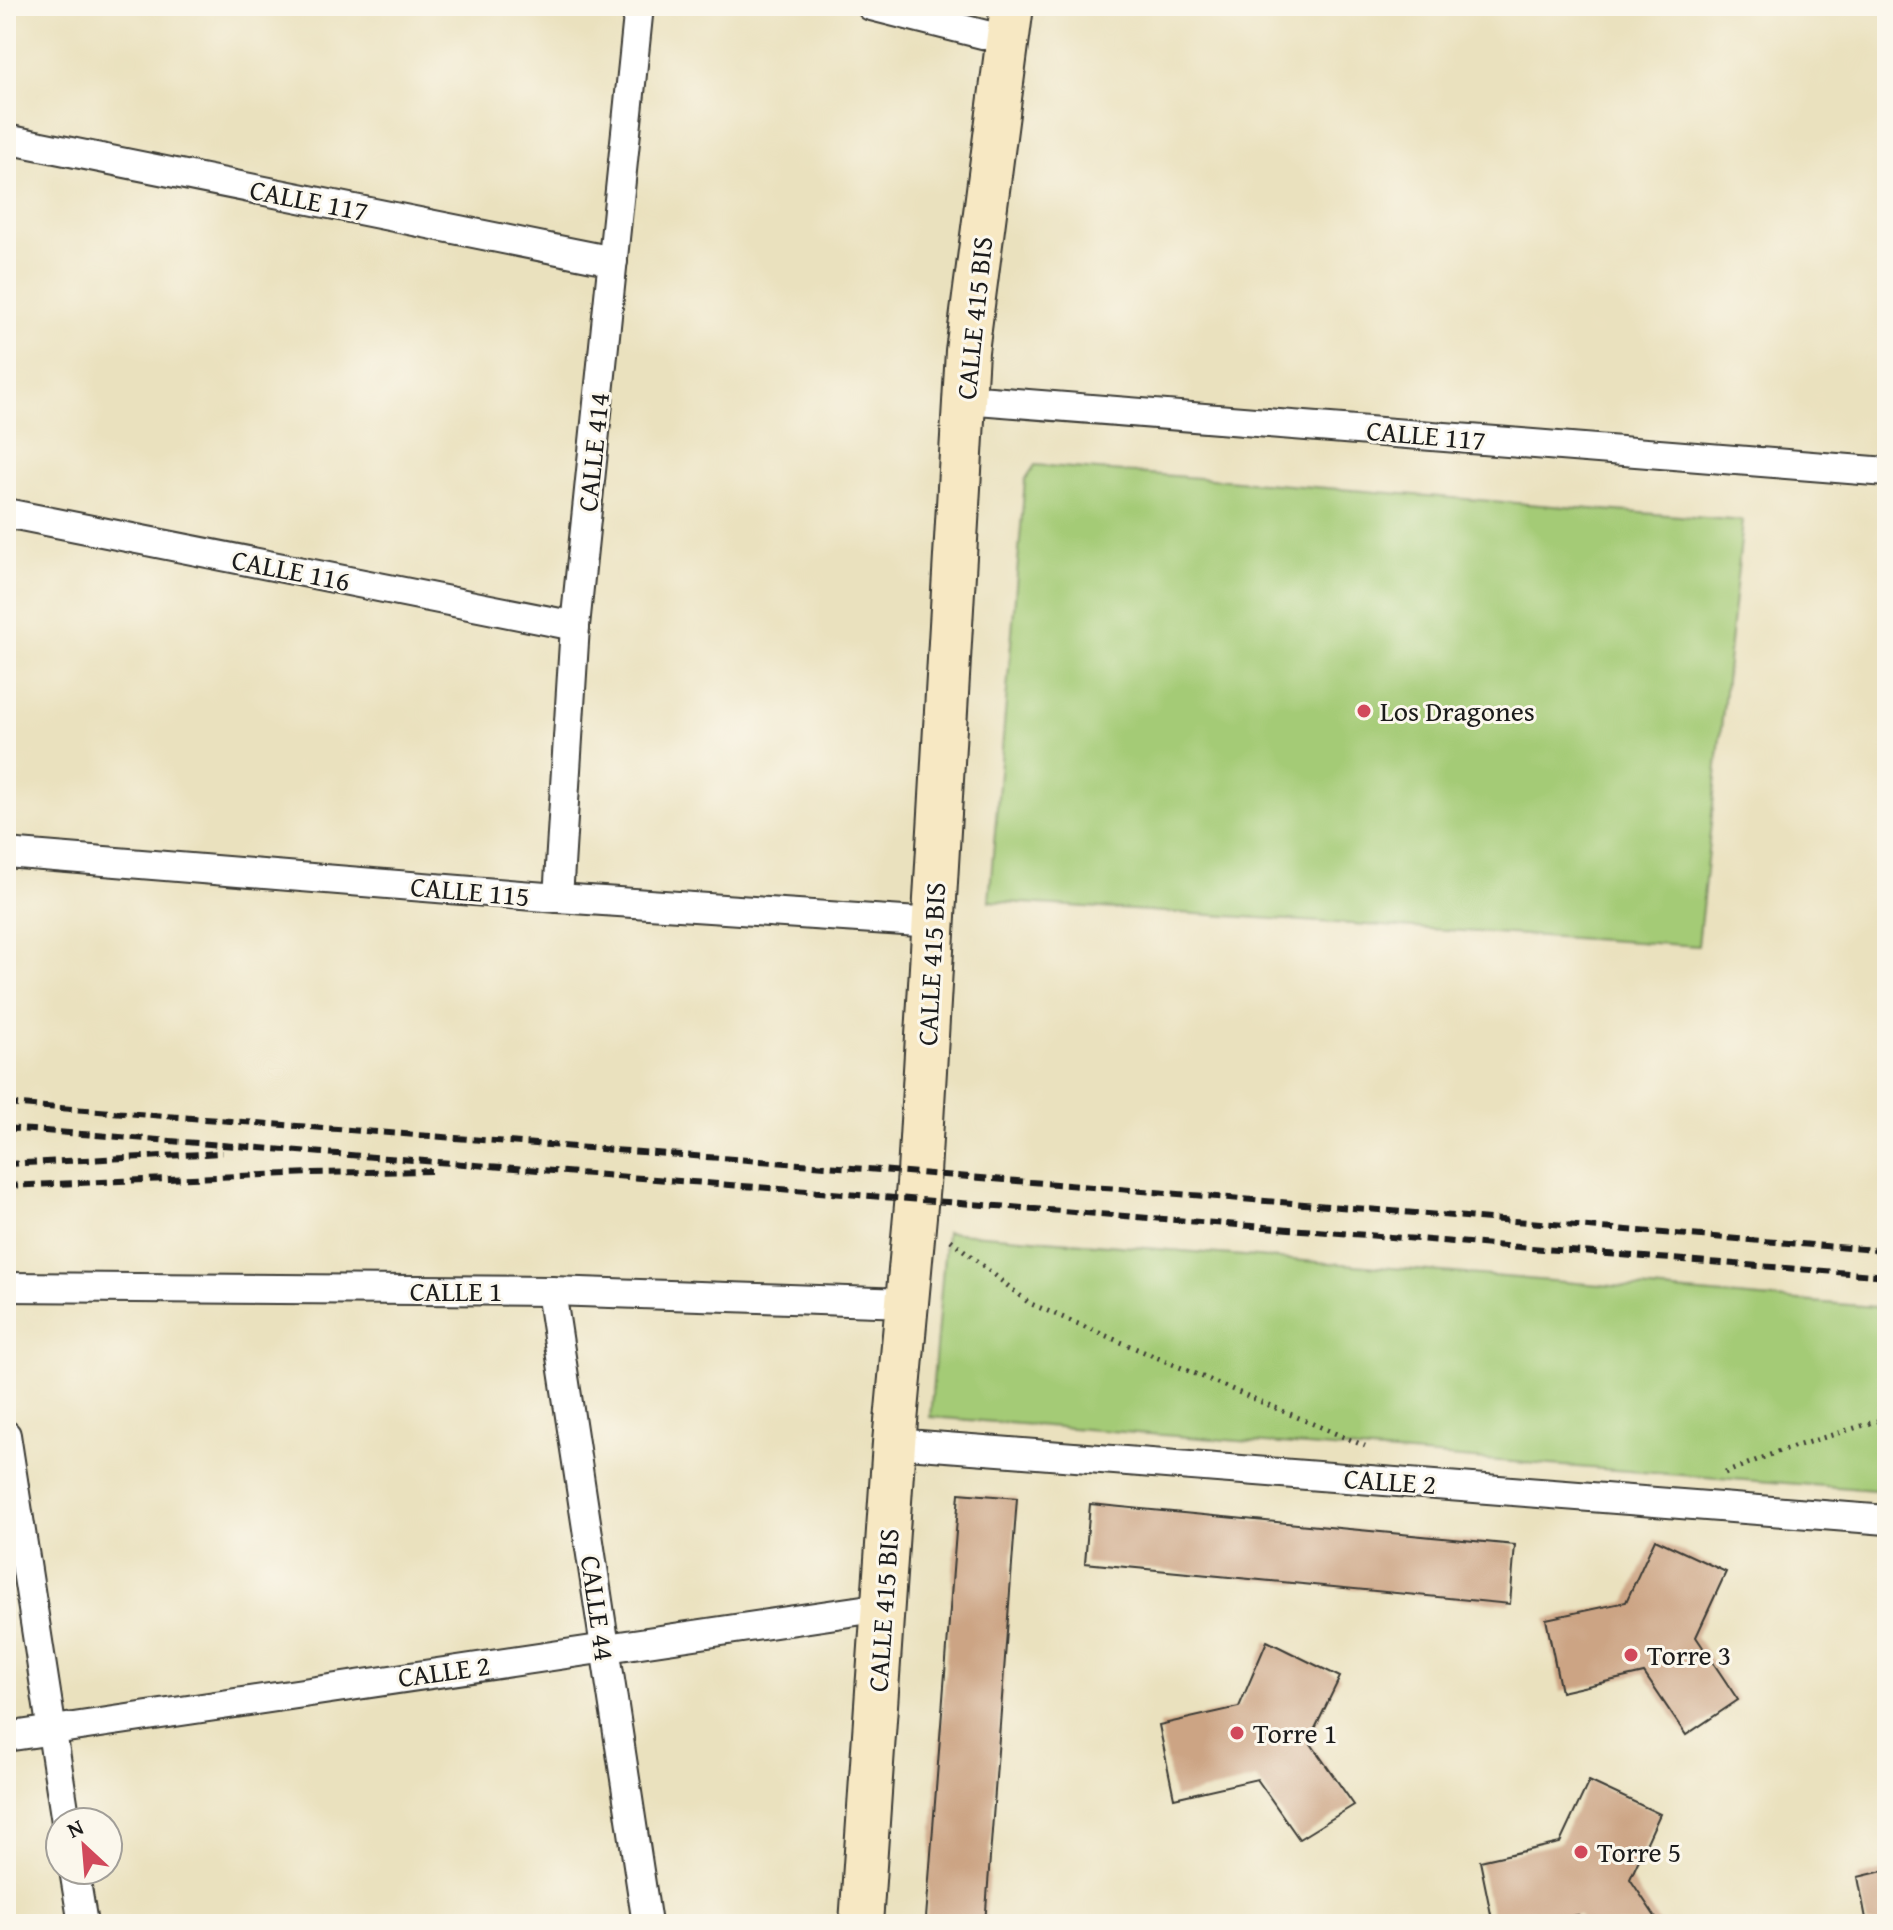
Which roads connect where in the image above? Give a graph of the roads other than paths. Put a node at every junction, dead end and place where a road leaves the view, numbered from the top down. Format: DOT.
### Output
graph roads {
  1 [pos="639,6"];
  2 [pos="871,6"];
  3 [pos="1009,23"];
  4 [pos="6,139"];
  5 [pos="613,261"];
  6 [pos="965,399"];
  7 [pos="1887,472"];
  8 [pos="6,513"];
  9 [pos="575,626"];
  10 [pos="6,853"];
  11 [pos="558,898"];
  12 [pos="934,923"];
  13 [pos="6,1287"];
  14 [pos="551,1291"];
  15 [pos="906,1303"];
  16 [pos="6,1435"];
  17 [pos="894,1443"];
  18 [pos="1887,1520"];
  19 [pos="883,1607"];
  20 [pos="604,1648"];
  21 [pos="50,1730"];
  22 [pos="6,1737"];
  23 [pos="63,1806"];
  24 [pos="77,1886"];
  25 [pos="83,1924"];
  26 [pos="647,1924"];
  27 [pos="861,1924"];
  1 -- 5 [label="street, CALLE 414"];
  2 -- 3 [label="street"];
  3 -- 6 [label="main road, CALLE 415 BIS"];
  4 -- 5 [label="street, CALLE 117"];
  5 -- 9 [label="street, CALLE 414"];
  6 -- 7 [label="street, CALLE 117"];
  6 -- 12 [label="main road, CALLE 415 BIS"];
  8 -- 9 [label="street, CALLE 116"];
  9 -- 11 [label="street, CALLE 414"];
  10 -- 11 [label="street, CALLE 115"];
  11 -- 12 [label="street, CALLE 115"];
  12 -- 15 [label="main road, CALLE 415 BIS"];
  13 -- 14 [label="street, CALLE 1"];
  14 -- 15 [label="street, CALLE 1"];
  14 -- 20 [label="street, CALLE 44"];
  15 -- 17 [label="main road, CALLE 415 BIS"];
  16 -- 21 [label="street"];
  17 -- 18 [label="street, CALLE 2"];
  17 -- 19 [label="main road, CALLE 415 BIS"];
  19 -- 20 [label="street, CALLE 2"];
  19 -- 27 [label="main road, CALLE 415 BIS"];
  20 -- 21 [label="street, CALLE 2"];
  20 -- 26 [label="street, CALLE 44"];
  21 -- 22 [label="street, CALLE 2"];
  21 -- 23 [label="street"];
  24 -- 25 [label="street"];
}
